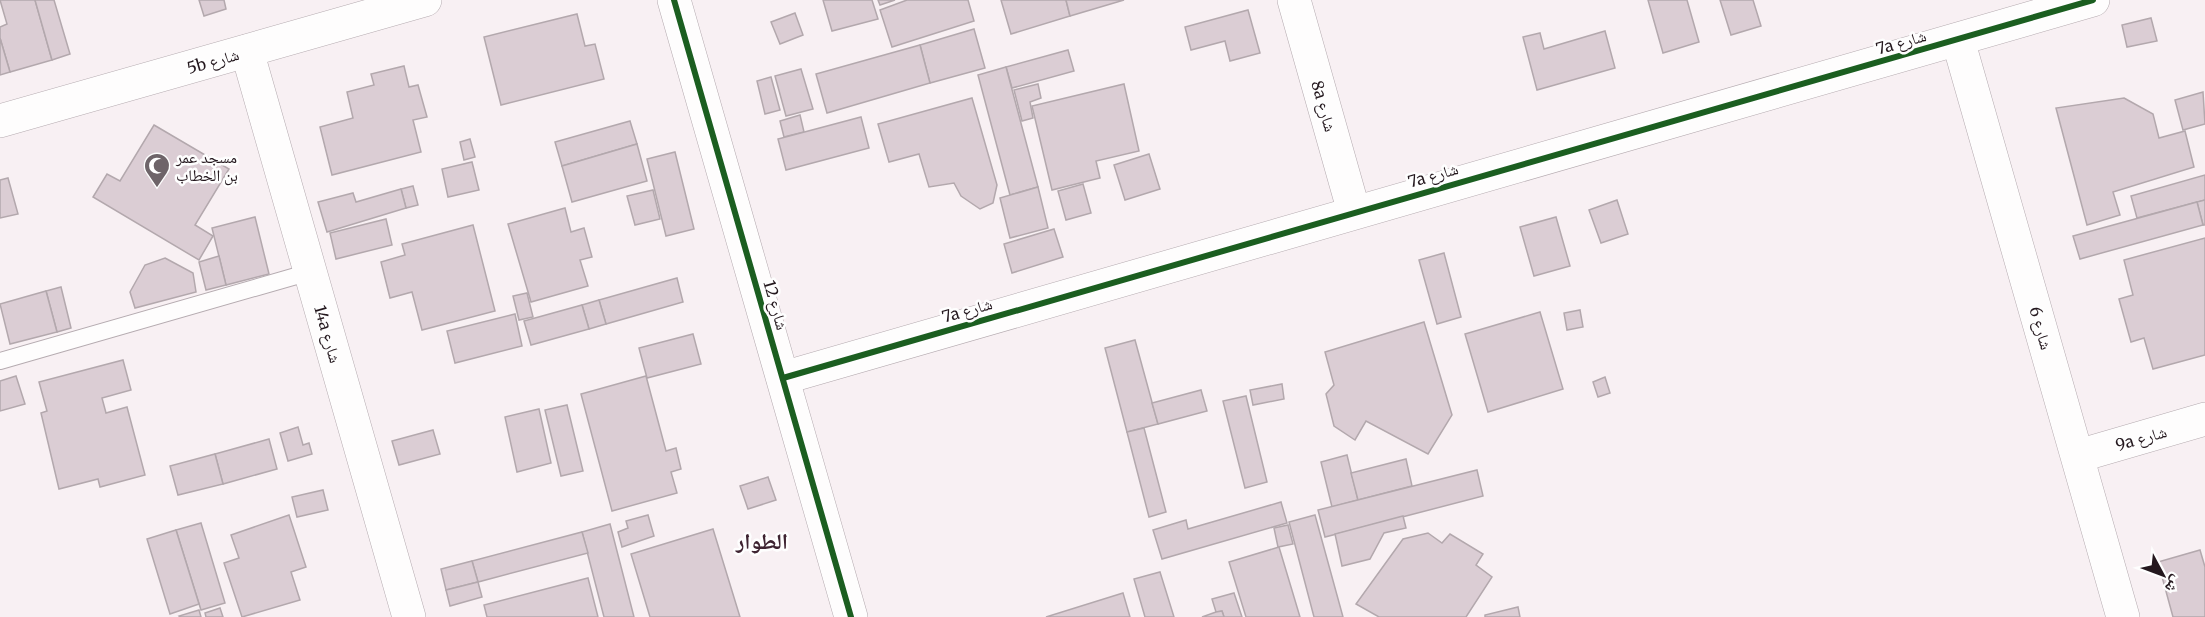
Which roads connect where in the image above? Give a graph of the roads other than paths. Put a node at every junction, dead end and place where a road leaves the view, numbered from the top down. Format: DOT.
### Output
graph roads {
  1 [pos="425,0"];
  2 [pos="674,0"];
  3 [pos="1294,0"];
  4 [pos="2092,0"];
  5 [pos="1958,40"];
  6 [pos="247,51"];
  7 [pos="0,122"];
  8 [pos="1354,212"];
  9 [pos="310,272"];
  10 [pos="0,361"];
  11 [pos="783,378"];
  12 [pos="2205,420"];
  13 [pos="2078,456"];
  14 [pos="409,617"];
  15 [pos="851,617"];
  16 [pos="2123,617"];
  1 -- 6 [label="street, 5b شارع"];
  2 -- 11 [label="street, شارع 12"];
  3 -- 8 [label="street, 8a شارع"];
  4 -- 5 [label="street, 7a شارع"];
  5 -- 8 [label="street, 7a شارع"];
  5 -- 13 [label="street, شارع 6"];
  6 -- 7 [label="street, 5b شارع"];
  6 -- 9 [label="street, 14a شارع"];
  8 -- 11 [label="street, 7a شارع"];
  9 -- 10 [label="lane"];
  9 -- 14 [label="street, 14a شارع"];
  11 -- 15 [label="street, شارع 12"];
  12 -- 13 [label="street, 9a شارع"];
  13 -- 16 [label="street, شارع 6"];
}
